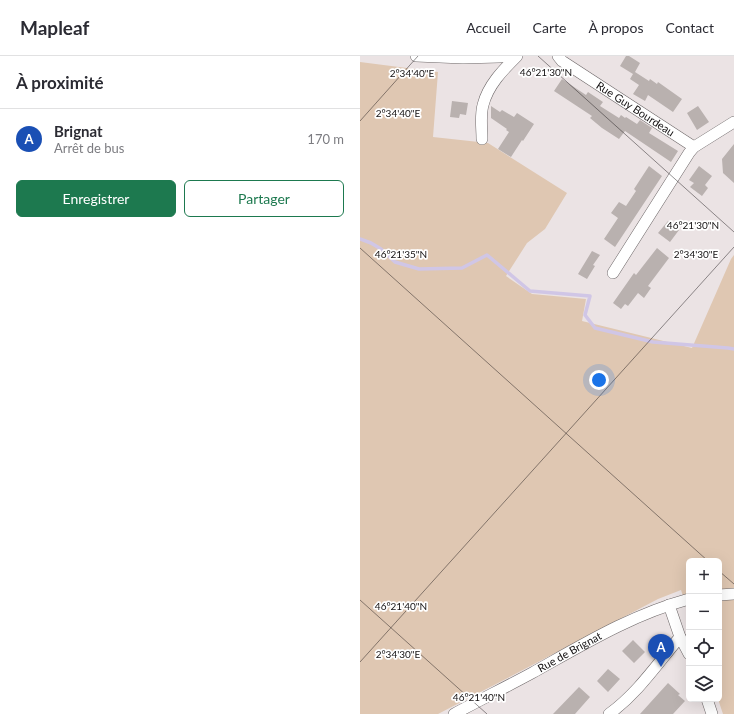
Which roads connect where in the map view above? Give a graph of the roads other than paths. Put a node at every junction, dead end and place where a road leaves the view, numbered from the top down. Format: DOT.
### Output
graph roads {
  1 [pos="416,56"];
  2 [pos="507,56"];
  3 [pos="517,56"];
  4 [pos="558,56"];
  5 [pos="734,122"];
  6 [pos="482,139"];
  7 [pos="694,147"];
  8 [pos="613,273"];
  9 [pos="734,594"];
  10 [pos="722,595"];
  11 [pos="686,600"];
  12 [pos="669,605"];
  13 [pos="680,637"];
  14 [pos="686,648"];
  15 [pos="708,702"];
  16 [pos="454,714"];
  17 [pos="609,714"];
  18 [pos="712,714"];
  1 -- 2 [label="street"];
  3 -- 6 [label="street"];
  4 -- 7 [label="street, Rue Guy Bourdeau"];
  5 -- 7 [label="street"];
  7 -- 8 [label="street"];
  9 -- 10 [label="street"];
  11 -- 12 [label="street, Rue de Brignat"];
  12 -- 13 [label="street"];
  12 -- 16 [label="street, Rue de Brignat"];
  13 -- 14 [label="street"];
  13 -- 17 [label="street"];
  15 -- 18 [label="street"];
}
